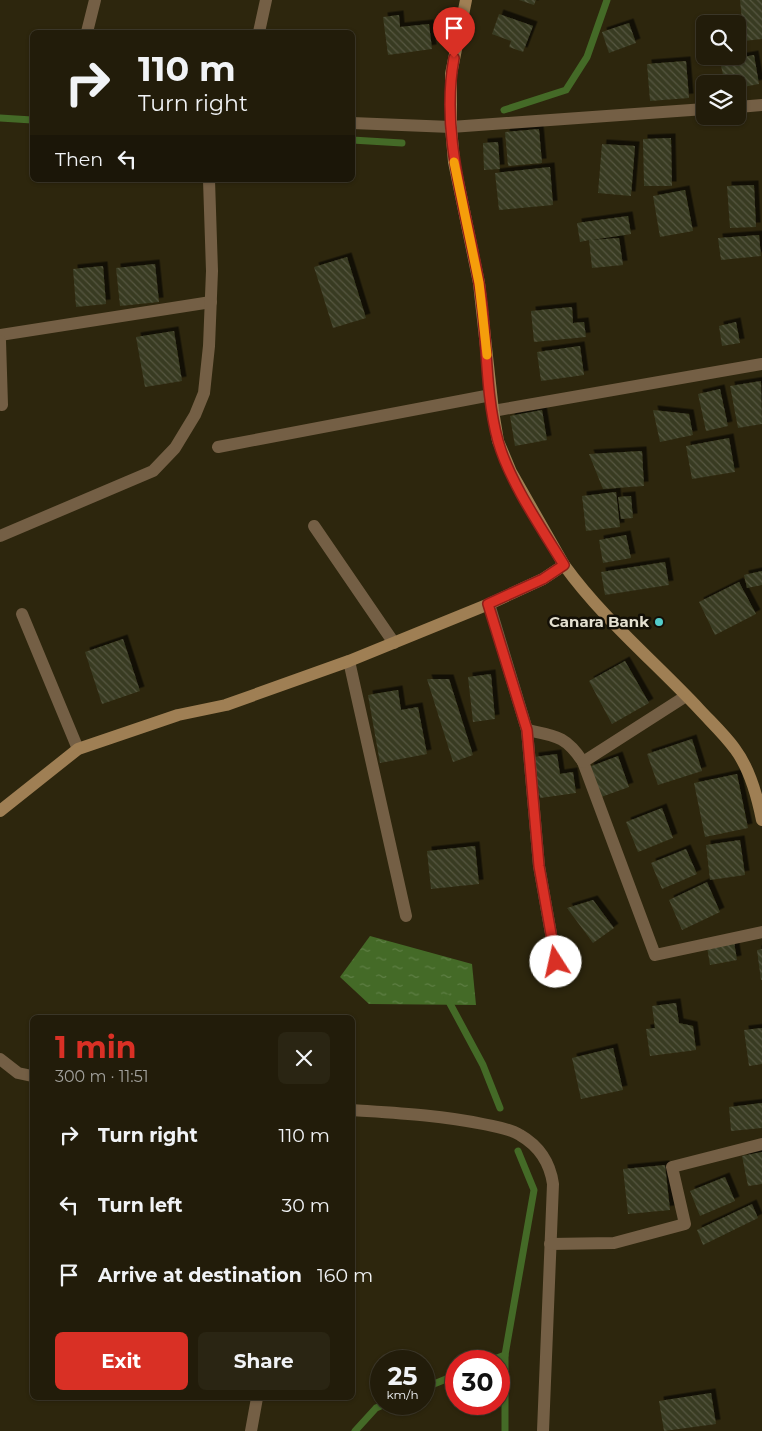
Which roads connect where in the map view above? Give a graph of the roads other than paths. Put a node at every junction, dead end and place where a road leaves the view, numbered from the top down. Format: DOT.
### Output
graph roads {
  1 [pos="95,0"];
  2 [pos="266,0"];
  3 [pos="466,0"];
  4 [pos="88,30"];
  5 [pos="259,30"];
  6 [pos="762,105"];
  7 [pos="746,106"];
  8 [pos="696,110"];
  9 [pos="355,123"];
  10 [pos="451,127"];
  11 [pos="208,182"];
  12 [pos="211,302"];
  13 [pos="0,335"];
  14 [pos="0,341"];
  15 [pos="762,364"];
  16 [pos="491,394"];
  17 [pos="0,404"];
  18 [pos="493,411"];
  19 [pos="218,447"];
  20 [pos="314,526"];
  21 [pos="0,536"];
  22 [pos="564,565"];
  23 [pos="488,604"];
  24 [pos="22,614"];
  25 [pos="394,643"];
  26 [pos="349,661"];
  27 [pos="686,696"];
  28 [pos="527,730"];
  29 [pos="78,749"];
  30 [pos="583,762"];
  31 [pos="0,811"];
  32 [pos="762,820"];
  33 [pos="406,916"];
  34 [pos="762,932"];
  35 [pos="556,962"];
  36 [pos="0,1059"];
  37 [pos="30,1076"];
  38 [pos="355,1110"];
  39 [pos="762,1144"];
  40 [pos="550,1244"];
  41 [pos="257,1400"];
  42 [pos="251,1431"];
  43 [pos="544,1431"];
  1 -- 4 [label="street"];
  2 -- 5 [label="street"];
  3 -- 10 [label="street"];
  6 -- 7 [label="street"];
  8 -- 10 [label="street"];
  9 -- 10 [label="street"];
  10 -- 16 [label="street"];
  11 -- 12 [label="street"];
  12 -- 13 [label="street"];
  12 -- 21 [label="street"];
  14 -- 17 [label="street"];
  15 -- 18 [label="street"];
  16 -- 18 [label="street"];
  16 -- 19 [label="street"];
  18 -- 22 [label="street"];
  20 -- 25 [label="street"];
  22 -- 23 [label="street"];
  22 -- 27 [label="street"];
  23 -- 25 [label="street"];
  23 -- 28 [label="street"];
  24 -- 29 [label="street"];
  25 -- 26 [label="street"];
  26 -- 29 [label="street"];
  26 -- 33 [label="street"];
  27 -- 30 [label="street"];
  27 -- 32 [label="street"];
  28 -- 30 [label="street"];
  28 -- 35 [label="street"];
  29 -- 31 [label="street"];
  30 -- 34 [label="street"];
  36 -- 37 [label="street"];
  38 -- 40 [label="street"];
  39 -- 40 [label="street"];
  40 -- 43 [label="street"];
  41 -- 42 [label="street"];
}
